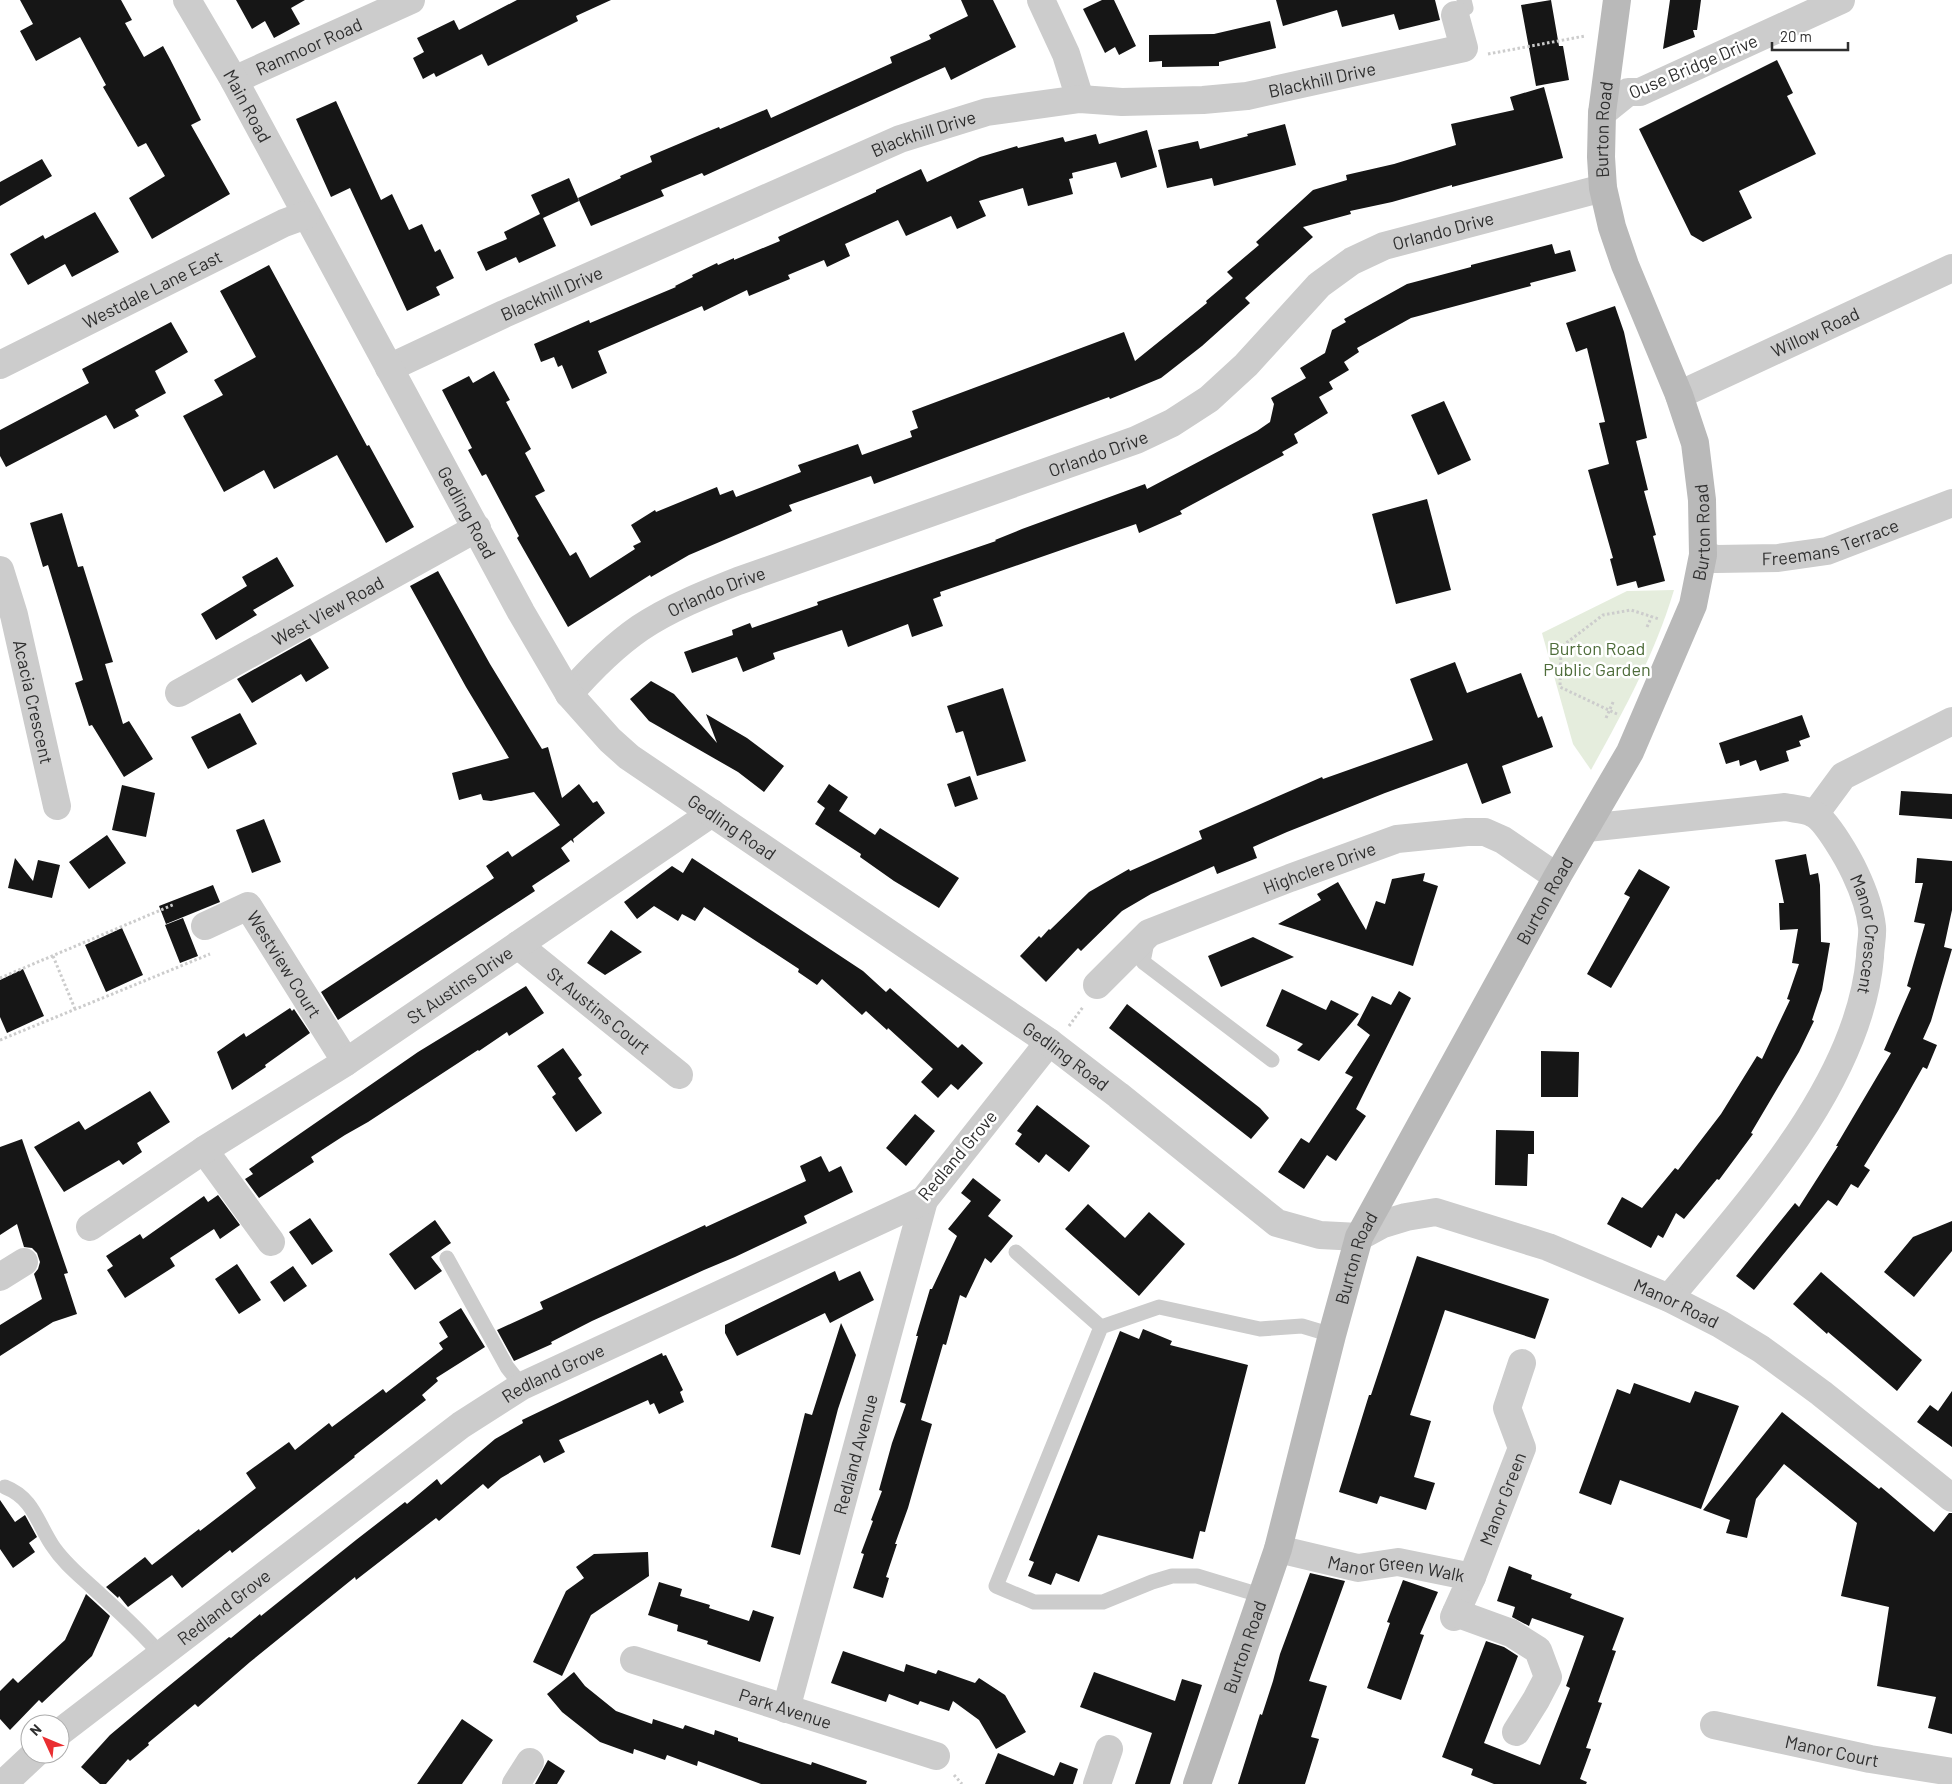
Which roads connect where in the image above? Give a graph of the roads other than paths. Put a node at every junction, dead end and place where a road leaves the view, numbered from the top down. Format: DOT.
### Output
graph roads {
  1 [pos="188,0"];
  2 [pos="411,0"];
  3 [pos="1040,0"];
  4 [pos="1617,0"];
  5 [pos="1841,0"];
  6 [pos="1460,7"];
  7 [pos="234,80"];
  8 [pos="1080,100"];
  9 [pos="1602,113"];
  10 [pos="1603,188"];
  11 [pos="306,215"];
  12 [pos="1952,268"];
  13 [pos="0,365"];
  14 [pos="389,368"];
  15 [pos="1679,394"];
  16 [pos="1952,503"];
  17 [pos="476,528"];
  18 [pos="1703,555"];
  19 [pos="0,570"];
  20 [pos="179,693"];
  21 [pos="570,694"];
  22 [pos="1952,721"];
  23 [pos="58,806"];
  24 [pos="712,813"];
  25 [pos="1814,814"];
  26 [pos="1587,828"];
  27 [pos="1557,877"];
  28 [pos="205,926"];
  29 [pos="1149,933"];
  30 [pos="518,946"];
  31 [pos="1098,985"];
  32 [pos="1050,1042"];
  33 [pos="1272,1060"];
  34 [pos="346,1062"];
  35 [pos="679,1075"];
  36 [pos="204,1150"];
  37 [pos="924,1200"];
  38 [pos="90,1227"];
  39 [pos="1359,1237"];
  40 [pos="271,1242"];
  41 [pos="1016,1252"];
  42 [pos="447,1258"];
  43 [pos="24,1262"];
  44 [pos="0,1277"];
  45 [pos="1668,1298"];
  46 [pos="1101,1326"];
  47 [pos="1332,1335"];
  48 [pos="1522,1363"];
  49 [pos="522,1386"];
  50 [pos="5,1487"];
  51 [pos="1952,1498"];
  52 [pos="1278,1549"];
  53 [pos="1472,1577"];
  54 [pos="1263,1596"];
  55 [pos="161,1655"];
  56 [pos="634,1660"];
  57 [pos="786,1709"];
  58 [pos="70,1724"];
  59 [pos="1714,1725"];
  60 [pos="1516,1732"];
  61 [pos="1109,1749"];
  62 [pos="936,1756"];
  63 [pos="24,1764"];
  64 [pos="1952,1772"];
  65 [pos="3,1784"];
  66 [pos="1097,1784"];
  67 [pos="1197,1784"];
  1 -- 7 [label="street, Main Road"];
  2 -- 7 [label="street, Ranmoor Road"];
  3 -- 8 [label="street"];
  4 -- 9 [label="main road, Burton Road"];
  5 -- 9 [label="street, Ouse Bridge Drive"];
  6 -- 8 [label="street, Blackhill Drive"];
  7 -- 11 [label="street, Main Road"];
  8 -- 14 [label="street, Blackhill Drive"];
  9 -- 10 [label="main road, Burton Road"];
  10 -- 15 [label="main road, Burton Road"];
  10 -- 21 [label="street, Orlando Drive"];
  11 -- 13 [label="street, Westdale Lane East"];
  11 -- 14 [label="street, Gedling Road"];
  12 -- 15 [label="street, Willow Road"];
  14 -- 17 [label="street, Gedling Road"];
  15 -- 18 [label="main road, Burton Road"];
  16 -- 18 [label="street, Freemans Terrace"];
  17 -- 20 [label="street, West View Road"];
  17 -- 21 [label="street, Gedling Road"];
  18 -- 26 [label="main road, Burton Road"];
  19 -- 23 [label="street, Acacia Crescent"];
  21 -- 24 [label="street, Gedling Road"];
  22 -- 25 [label="street"];
  24 -- 30 [label="street, St Austins Drive"];
  24 -- 32 [label="street, Gedling Road"];
  25 -- 26 [label="street"];
  25 -- 45 [label="street, Manor Crescent"];
  26 -- 27 [label="main road, Burton Road"];
  27 -- 29 [label="street, Highclere Drive"];
  27 -- 39 [label="main road, Burton Road"];
  28 -- 34 [label="street, Westview Court"];
  29 -- 31 [label="street, Highclere Drive"];
  29 -- 33 [label="lane"];
  30 -- 34 [label="street, St Austins Drive"];
  30 -- 35 [label="street, St Austins Court"];
  32 -- 37 [label="street, Redland Grove"];
  32 -- 39 [label="street, Gedling Road"];
  34 -- 36 [label="street, St Austins Drive"];
  36 -- 38 [label="street, St Austins Drive"];
  36 -- 40 [label="street"];
  37 -- 49 [label="street, Redland Grove"];
  37 -- 57 [label="street, Redland Avenue"];
  39 -- 45 [label="street, Manor Road"];
  39 -- 47 [label="main road, Burton Road"];
  41 -- 46 [label="lane"];
  42 -- 49 [label="lane"];
  43 -- 44 [label="street"];
  45 -- 51 [label="street, Manor Road"];
  46 -- 47 [label="lane"];
  46 -- 54 [label="lane"];
  47 -- 52 [label="main road, Burton Road"];
  48 -- 53 [label="street, Manor Green"];
  49 -- 55 [label="street, Redland Grove"];
  50 -- 55 [label="lane"];
  52 -- 53 [label="street, Manor Green Walk"];
  52 -- 54 [label="main road, Burton Road"];
  53 -- 60 [label="street, Manor Green Walk"];
  54 -- 67 [label="main road, Burton Road"];
  55 -- 58 [label="street, Redland Grove"];
  56 -- 57 [label="street, Park Avenue"];
  57 -- 62 [label="street, Park Avenue"];
  59 -- 64 [label="street, Manor Court"];
  61 -- 66 [label="street"];
  63 -- 65 [label="street"];
}
